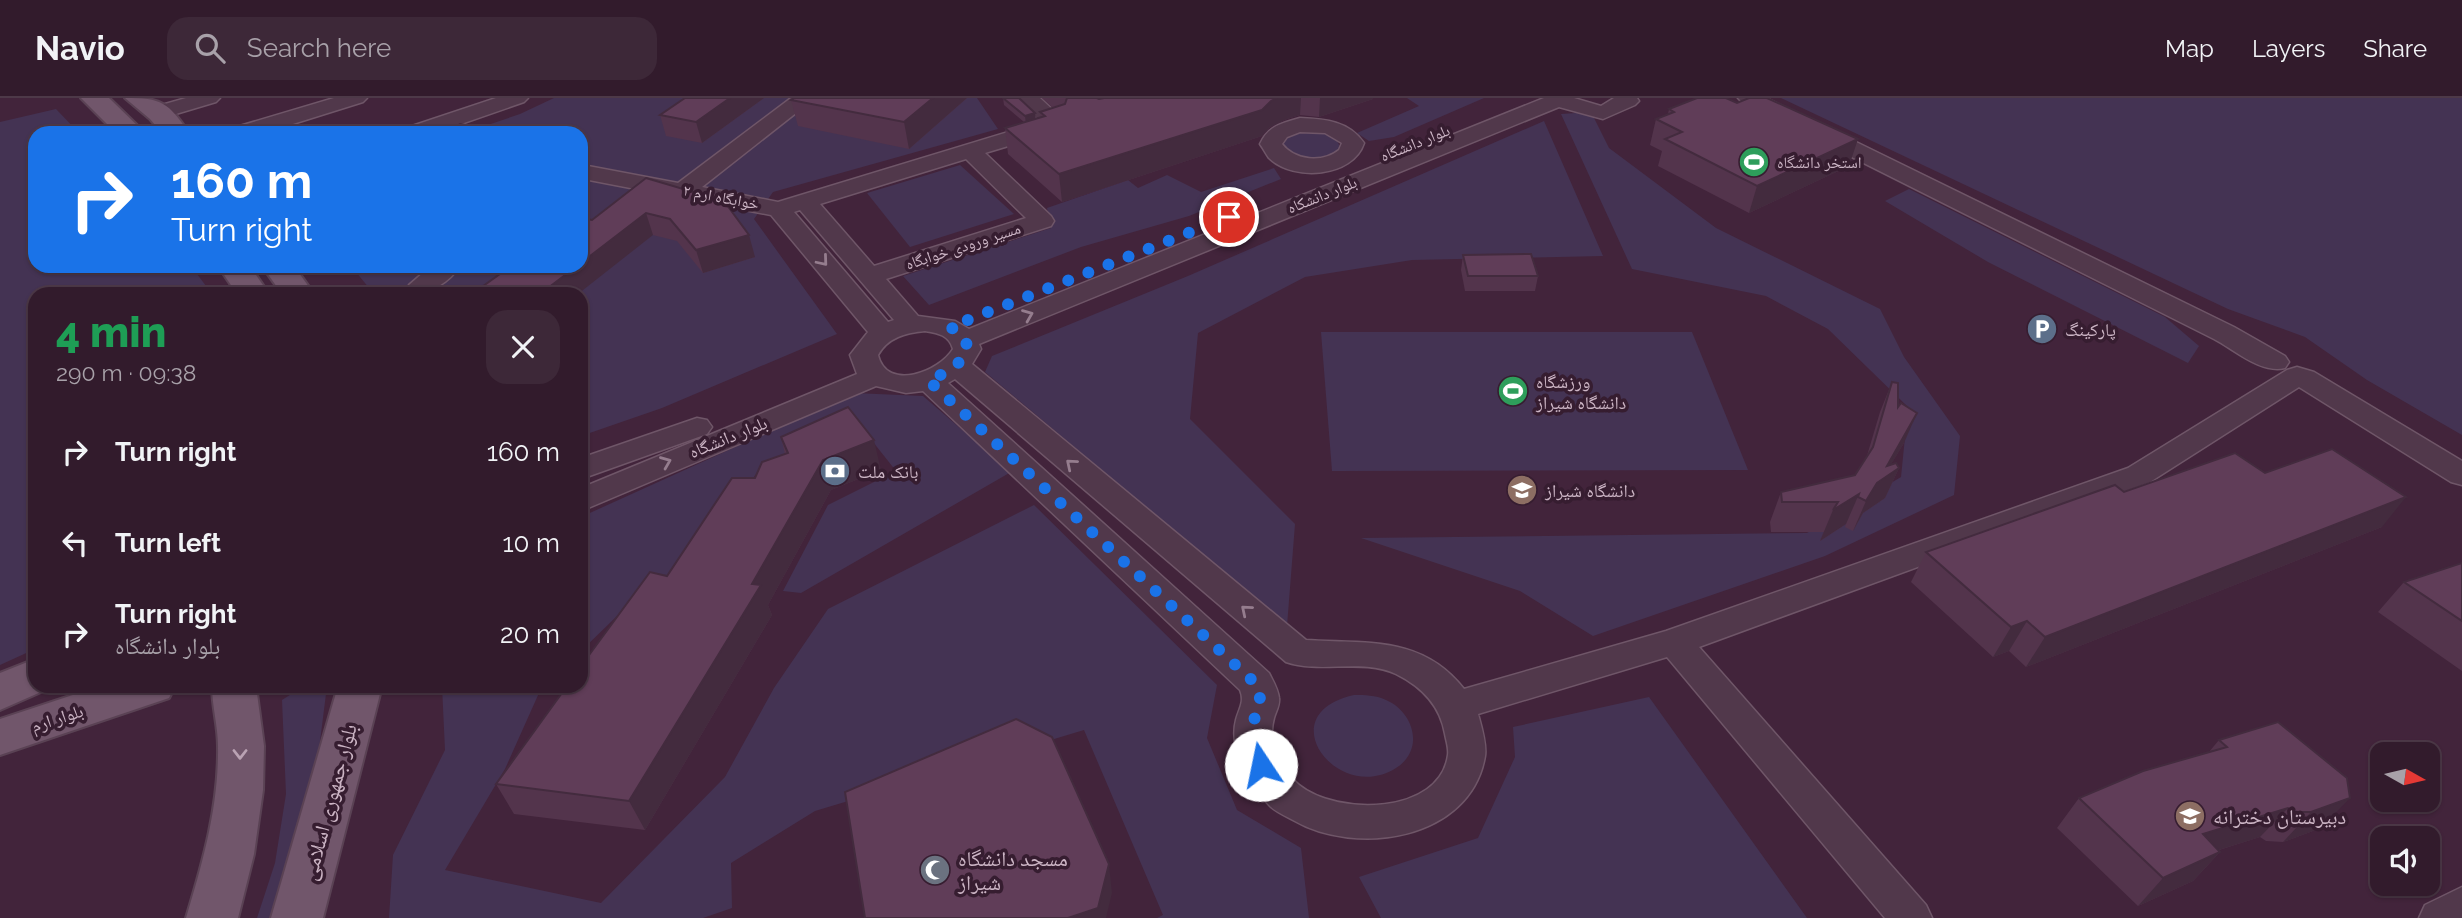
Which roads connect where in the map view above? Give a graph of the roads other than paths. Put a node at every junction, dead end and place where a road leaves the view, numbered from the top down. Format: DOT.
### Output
graph roads {
  1 [pos="94,98"];
  2 [pos="209,98"];
  3 [pos="356,98"];
  4 [pos="517,98"];
  5 [pos="804,98"];
  6 [pos="1027,98"];
  7 [pos="1528,98"];
  8 [pos="1625,98"];
  9 [pos="1749,98"];
  10 [pos="1766,98"];
  11 [pos="1560,99"];
  12 [pos="157,103"];
  13 [pos="124,126"];
  14 [pos="172,126"];
  15 [pos="264,126"];
  16 [pos="435,126"];
  17 [pos="969,150"];
  18 [pos="588,173"];
  19 [pos="684,190"];
  20 [pos="805,201"];
  21 [pos="779,209"];
  22 [pos="438,273"];
  23 [pos="868,276"];
  24 [pos="422,285"];
  25 [pos="911,324"];
  26 [pos="883,333"];
  27 [pos="957,345"];
  28 [pos="2298,368"];
  29 [pos="870,369"];
  30 [pos="928,380"];
  31 [pos="2462,454"];
  32 [pos="588,469"];
  33 [pos="618,470"];
  34 [pos="2462,475"];
  35 [pos="588,494"];
  36 [pos="1674,642"];
  37 [pos="28,679"];
  38 [pos="0,693"];
  39 [pos="132,693"];
  40 [pos="234,693"];
  41 [pos="358,693"];
  42 [pos="1456,706"];
  43 [pos="0,737"];
  44 [pos="2462,906"];
  45 [pos="212,918"];
  46 [pos="297,918"];
  47 [pos="1911,918"];
  48 [pos="2440,918"];
  1 -- 13 [label="main road"];
  2 -- 12 [label="street"];
  3 -- 15 [label="street"];
  4 -- 16 [label="street"];
  5 -- 19 [label="street"];
  6 -- 17 [label="street"];
  7 -- 27 [label="street, بلوار دانشگاه"];
  8 -- 11 [label="street"];
  9 -- 28 [label="street"];
  10 -- 28 [label="street"];
  27 -- 11 [label="street, بلوار دانشکاه, one-way"];
  12 -- 14 [label="main road"];
  17 -- 20 [label="street"];
  17 -- 23 [label="street, مسیر ورودی خوابگاه"];
  18 -- 19 [label="street, خوابگاه ارم ۲"];
  19 -- 21 [label="street, خوابگاه ارم ۲"];
  20 -- 21 [label="street"];
  20 -- 23 [label="street"];
  21 -- 26 [label="street, one-way"];
  22 -- 24 [label="street"];
  23 -- 25 [label="street"];
  25 -- 26 [label="street"];
  25 -- 27 [label="street"];
  26 -- 29 [label="street"];
  27 -- 30 [label="street"];
  42 -- 27 [label="street, one-way"];
  28 -- 31 [label="street"];
  28 -- 34 [label="street"];
  28 -- 36 [label="street"];
  29 -- 30 [label="street"];
  29 -- 33 [label="street, بلوار دانشگاه"];
  30 -- 42 [label="street"];
  32 -- 33 [label="street, بلوار دانشگاه"];
  33 -- 35 [label="street, بلوار دانشگاه"];
  36 -- 42 [label="street"];
  36 -- 47 [label="street"];
  37 -- 38 [label="main road"];
  39 -- 43 [label="main road, بلوار ارم"];
  40 -- 45 [label="main road, one-way"];
  41 -- 46 [label="main road, بلوار جمهوری اسلامی"];
  44 -- 48 [label="street"];
}
